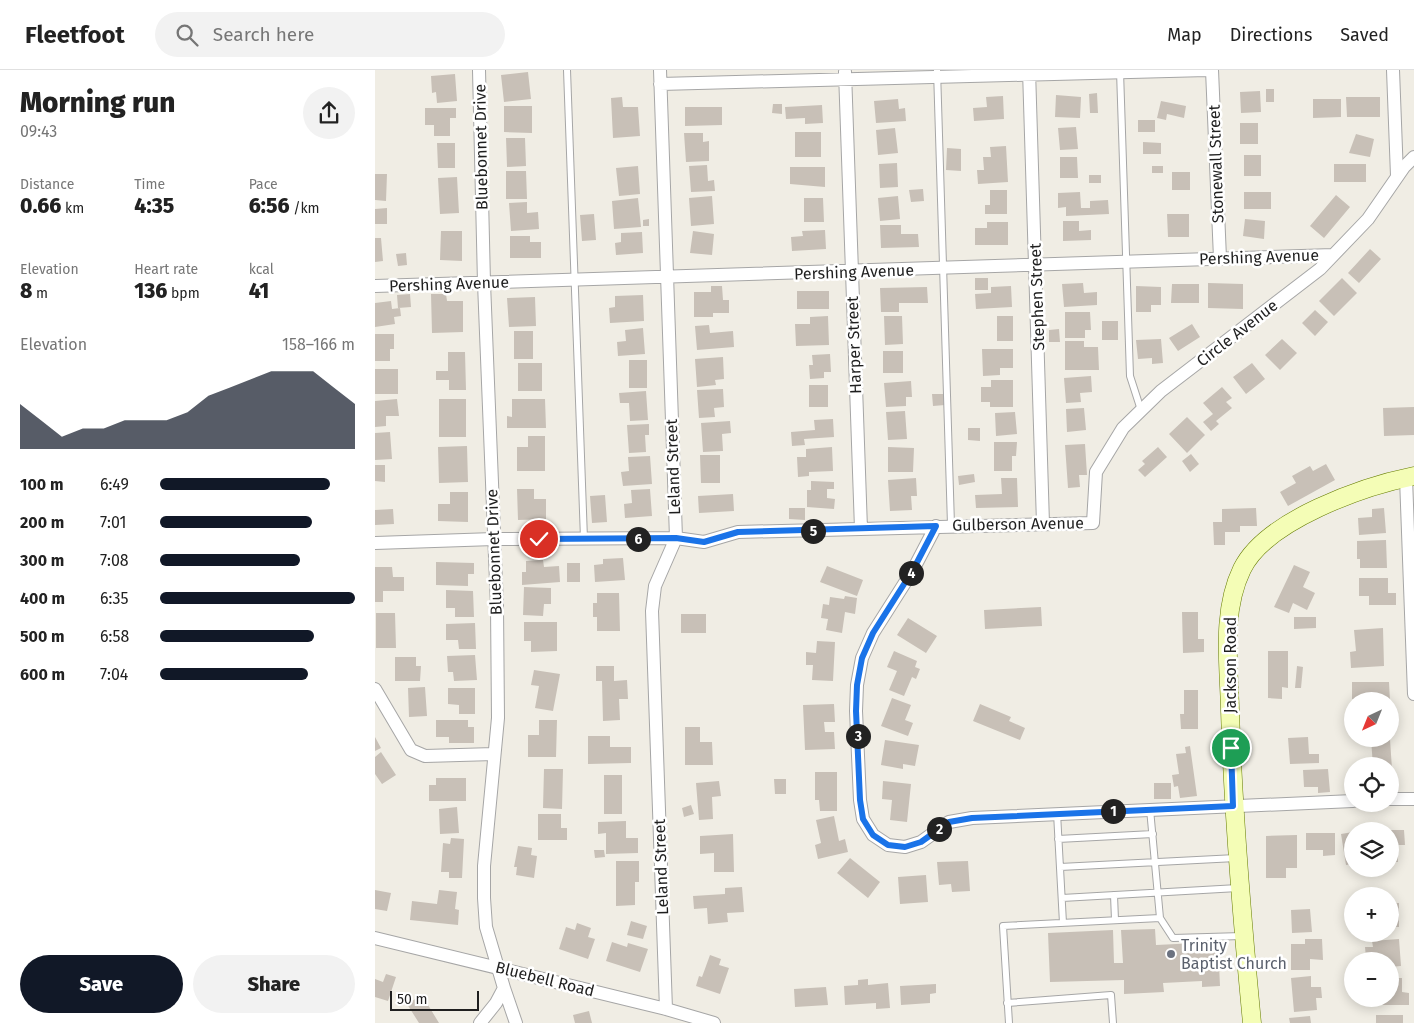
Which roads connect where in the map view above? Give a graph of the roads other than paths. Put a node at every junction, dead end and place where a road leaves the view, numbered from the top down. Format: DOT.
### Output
graph roads {
  1 [pos="479,70"];
  2 [pos="567,70"];
  3 [pos="659,70"];
  4 [pos="1207,70"];
  5 [pos="1212,70"];
  6 [pos="1393,70"];
  7 [pos="1120,71"];
  8 [pos="1029,73"];
  9 [pos="845,74"];
  10 [pos="937,74"];
  11 [pos="660,84"];
  12 [pos="1414,157"];
  13 [pos="1397,176"];
  14 [pos="1333,255"];
  15 [pos="1220,258"];
  16 [pos="1127,262"];
  17 [pos="1036,266"];
  18 [pos="943,269"];
  19 [pos="851,272"];
  20 [pos="666,276"];
  21 [pos="575,279"];
  22 [pos="484,283"];
  23 [pos="375,286"];
  24 [pos="1141,410"];
  25 [pos="1410,477"];
  26 [pos="1093,523"];
  27 [pos="1043,524"];
  28 [pos="951,525"];
  29 [pos="936,526"];
  30 [pos="861,529"];
  31 [pos="676,538"];
  32 [pos="494,539"];
  33 [pos="584,539"];
  34 [pos="375,543"];
  35 [pos="375,689"];
  36 [pos="1414,694"];
  37 [pos="494,754"];
  38 [pos="1414,798"];
  39 [pos="1399,799"];
  40 [pos="1344,801"];
  41 [pos="1233,806"];
  42 [pos="1150,809"];
  43 [pos="1057,813"];
  44 [pos="1153,834"];
  45 [pos="1058,839"];
  46 [pos="1237,858"];
  47 [pos="1155,862"];
  48 [pos="1060,867"];
  49 [pos="1240,888"];
  50 [pos="1158,893"];
  51 [pos="1114,895"];
  52 [pos="1061,898"];
  53 [pos="1160,918"];
  54 [pos="1115,920"];
  55 [pos="1063,923"];
  56 [pos="1243,936"];
  57 [pos="375,938"];
  58 [pos="498,968"];
  59 [pos="504,988"];
  60 [pos="1007,1003"];
  61 [pos="666,1009"];
  62 [pos="480,1023"];
  63 [pos="516,1023"];
  64 [pos="714,1023"];
  65 [pos="1009,1023"];
  66 [pos="1113,1023"];
  67 [pos="1251,1023"];
  1 -- 22 [label="street, Bluebonnet Drive"];
  2 -- 21 [label="lane"];
  3 -- 11 [label="street, Leland Street"];
  4 -- 7 [label="street"];
  5 -- 15 [label="street, Stonewall Street"];
  6 -- 13 [label="street"];
  7 -- 8 [label="street"];
  7 -- 16 [label="lane"];
  8 -- 10 [label="street"];
  8 -- 17 [label="street, Stephen Street"];
  9 -- 10 [label="street"];
  9 -- 11 [label="street"];
  9 -- 19 [label="street, Harper Street"];
  10 -- 18 [label="lane"];
  11 -- 20 [label="street, Leland Street"];
  12 -- 13 [label="street, Circle Avenue"];
  13 -- 14 [label="street, Circle Avenue"];
  14 -- 15 [label="street, Pershing Avenue"];
  14 -- 24 [label="street, Circle Avenue"];
  15 -- 16 [label="street, Pershing Avenue"];
  16 -- 17 [label="street, Pershing Avenue"];
  16 -- 24 [label="lane"];
  17 -- 18 [label="street, Pershing Avenue"];
  17 -- 27 [label="street, Stephen Street"];
  18 -- 19 [label="street, Pershing Avenue"];
  18 -- 28 [label="lane"];
  19 -- 20 [label="street, Pershing Avenue"];
  19 -- 30 [label="street, Harper Street"];
  20 -- 21 [label="street, Pershing Avenue"];
  20 -- 31 [label="street, Leland Street"];
  21 -- 22 [label="street, Pershing Avenue"];
  21 -- 33 [label="lane"];
  22 -- 23 [label="street, Pershing Avenue"];
  22 -- 32 [label="street, Bluebonnet Drive"];
  24 -- 26 [label="street, Circle Avenue"];
  25 -- 36 [label="street"];
  25 -- 41 [label="street, Jackson Road"];
  26 -- 27 [label="street, Gulberson Avenue"];
  27 -- 28 [label="street, Gulberson Avenue"];
  28 -- 29 [label="street, Gulberson Avenue"];
  29 -- 30 [label="street, Gulberson Avenue"];
  29 -- 43 [label="street"];
  30 -- 31 [label="street, Gulberson Avenue"];
  31 -- 33 [label="street, Gulberson Avenue"];
  31 -- 61 [label="street, Leland Street"];
  32 -- 33 [label="street, Gulberson Avenue"];
  32 -- 34 [label="street, Gulberson Avenue"];
  32 -- 37 [label="street, Bluebonnet Drive"];
  35 -- 37 [label="street"];
  37 -- 58 [label="street, Bluebonnet Drive"];
  38 -- 39 [label="street"];
  40 -- 41 [label="street"];
  41 -- 42 [label="street"];
  41 -- 46 [label="street, Jackson Road"];
  42 -- 43 [label="street"];
  42 -- 44 [label="lane"];
  43 -- 45 [label="lane"];
  44 -- 45 [label="lane"];
  44 -- 47 [label="lane"];
  45 -- 48 [label="lane"];
  46 -- 47 [label="lane"];
  46 -- 49 [label="street, Jackson Road"];
  47 -- 48 [label="lane"];
  47 -- 50 [label="lane"];
  48 -- 52 [label="lane"];
  49 -- 50 [label="lane"];
  49 -- 56 [label="street, Jackson Road"];
  50 -- 51 [label="lane"];
  50 -- 53 [label="lane"];
  51 -- 52 [label="lane"];
  51 -- 54 [label="lane"];
  52 -- 55 [label="lane"];
  53 -- 54 [label="lane"];
  53 -- 56 [label="lane"];
  54 -- 55 [label="lane"];
  55 -- 60 [label="lane"];
  56 -- 67 [label="street, Jackson Road"];
  57 -- 58 [label="street, Bluebell Road"];
  58 -- 59 [label="street, Bluebonnet Drive"];
  58 -- 61 [label="street, Bluebell Road"];
  59 -- 62 [label="street"];
  59 -- 63 [label="street, Bluebonnet Drive"];
  60 -- 65 [label="lane"];
  60 -- 66 [label="lane"];
  61 -- 64 [label="street, Bluebell Road"];
}
